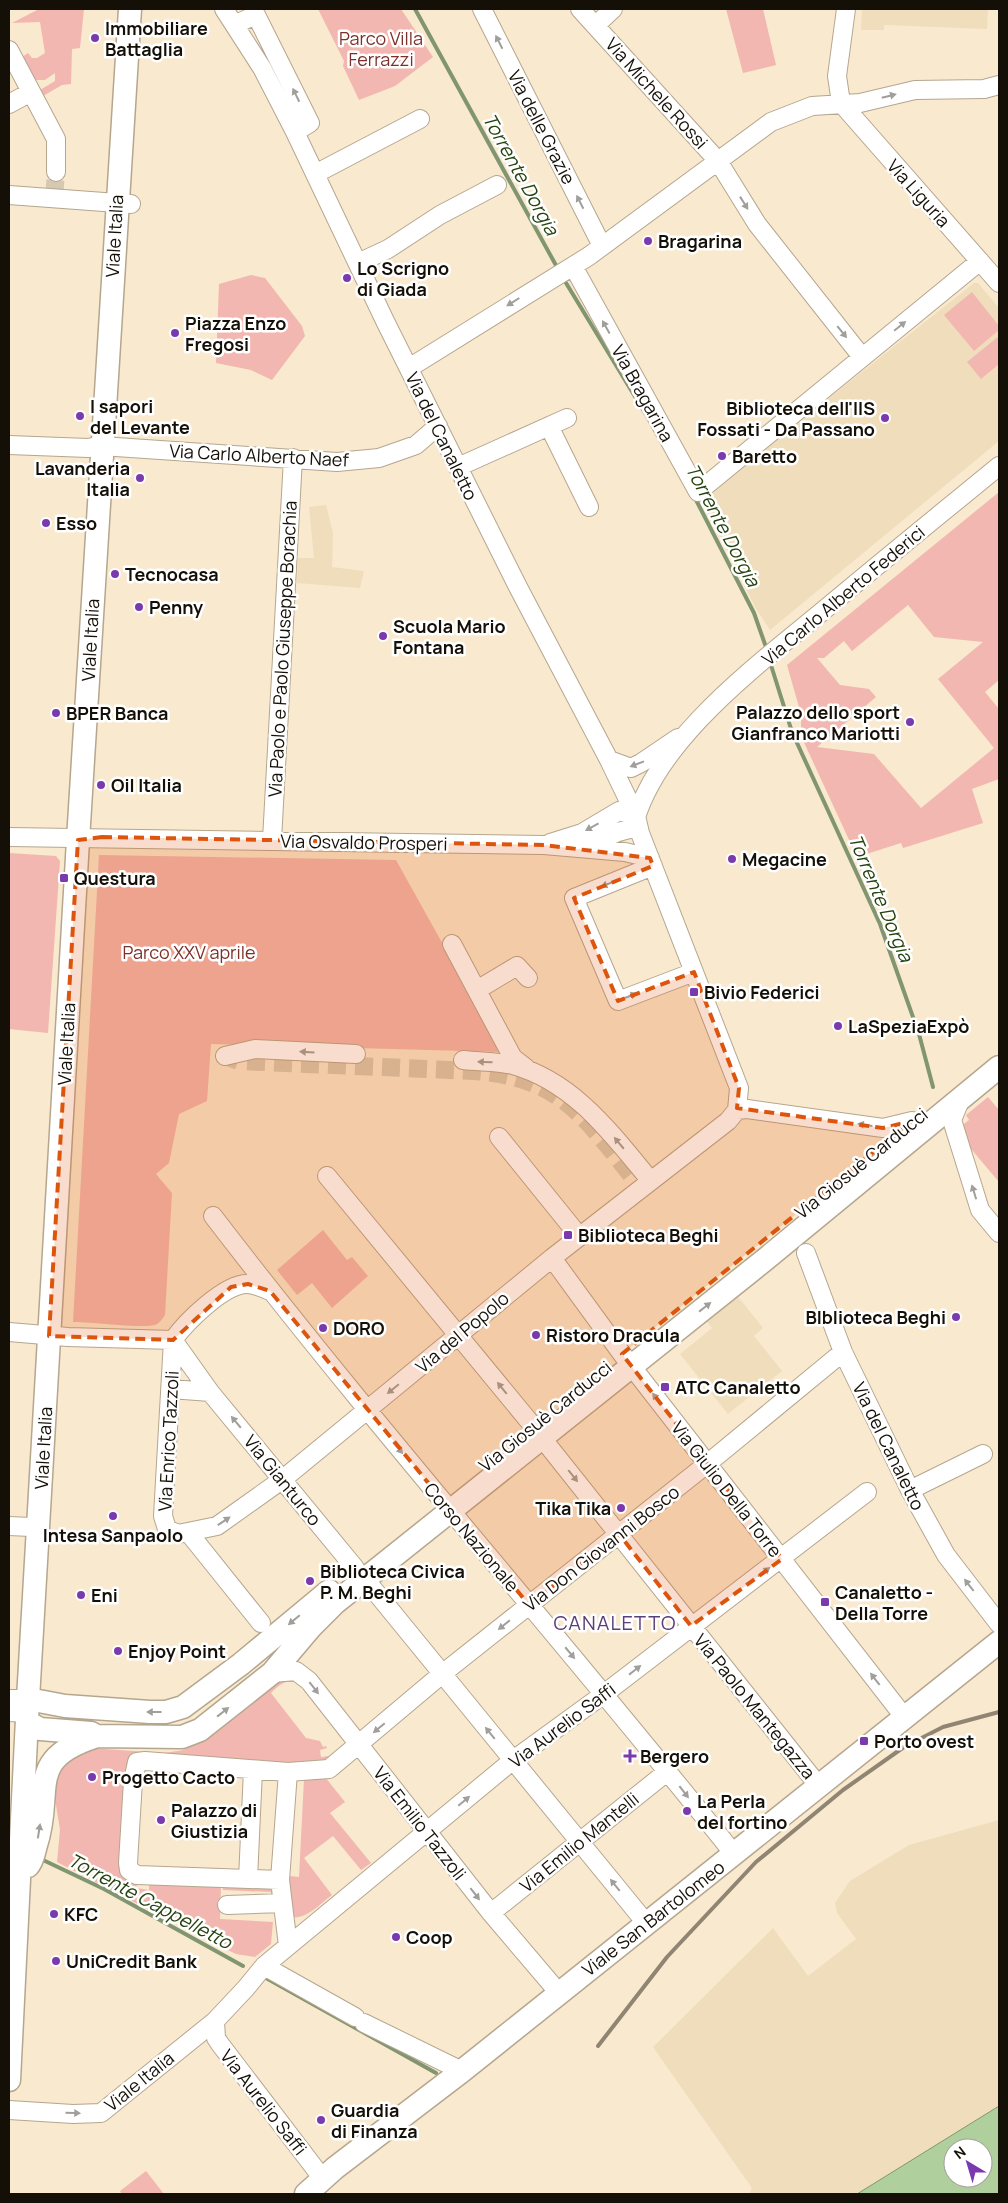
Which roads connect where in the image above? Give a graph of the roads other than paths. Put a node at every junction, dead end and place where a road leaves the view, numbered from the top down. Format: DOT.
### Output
graph roads {
  1 [pos="130,9"];
  2 [pos="224,9"];
  3 [pos="482,9"];
  4 [pos="580,9"];
  5 [pos="613,9"];
  6 [pos="846,9"];
  7 [pos="596,25"];
  8 [pos="9,50"];
  9 [pos="999,86"];
  10 [pos="31,92"];
  11 [pos="841,103"];
  12 [pos="9,104"];
  13 [pos="420,119"];
  14 [pos="718,162"];
  15 [pos="56,172"];
  16 [pos="315,174"];
  17 [pos="497,185"];
  18 [pos="9,195"];
  19 [pos="124,203"];
  20 [pos="602,246"];
  21 [pos="980,261"];
  22 [pos="358,263"];
  23 [pos="572,266"];
  24 [pos="999,282"];
  25 [pos="862,357"];
  26 [pos="408,368"];
  27 [pos="567,418"];
  28 [pos="438,426"];
  29 [pos="549,426"];
  30 [pos="9,445"];
  31 [pos="101,446"];
  32 [pos="293,458"];
  33 [pos="999,466"];
  34 [pos="458,467"];
  35 [pos="589,508"];
  36 [pos="691,729"];
  37 [pos="609,760"];
  38 [pos="636,816"];
  39 [pos="9,837"];
  40 [pos="78,840"];
  41 [pos="272,840"];
  42 [pos="544,845"];
  43 [pos="581,850"];
  44 [pos="651,862"];
  45 [pos="452,944"];
  46 [pos="694,972"];
  47 [pos="528,978"];
  48 [pos="476,990"];
  49 [pos="999,1051"];
  50 [pos="356,1054"];
  51 [pos="225,1056"];
  52 [pos="463,1060"];
  53 [pos="999,1067"];
  54 [pos="526,1075"];
  55 [pos="961,1098"];
  56 [pos="736,1110"];
  57 [pos="912,1121"];
  58 [pos="499,1137"];
  59 [pos="327,1176"];
  60 [pos="650,1180"];
  61 [pos="213,1216"];
  62 [pos="999,1233"];
  63 [pos="579,1236"];
  64 [pos="806,1253"];
  65 [pos="552,1258"];
  66 [pos="270,1291"];
  67 [pos="9,1332"];
  68 [pos="459,1335"];
  69 [pos="50,1336"];
  70 [pos="173,1340"];
  71 [pos="843,1352"];
  72 [pos="627,1360"];
  73 [pos="171,1389"];
  74 [pos="210,1392"];
  75 [pos="367,1410"];
  76 [pos="537,1432"];
  77 [pos="983,1454"];
  78 [pos="707,1464"];
  79 [pos="284,1480"];
  80 [pos="910,1490"];
  81 [pos="867,1492"];
  82 [pos="446,1505"];
  83 [pos="9,1526"];
  84 [pos="31,1527"];
  85 [pos="183,1533"];
  86 [pos="619,1534"];
  87 [pos="782,1559"];
  88 [pos="360,1574"];
  89 [pos="529,1605"];
  90 [pos="261,1623"];
  91 [pos="999,1624"];
  92 [pos="691,1626"];
  93 [pos="999,1642"];
  94 [pos="30,1661"];
  95 [pos="272,1673"];
  96 [pos="442,1674"];
  97 [pos="604,1694"];
  98 [pos="65,1706"];
  99 [pos="20,1709"];
  100 [pos="905,1718"];
  101 [pos="96,1736"];
  102 [pos="359,1745"];
  103 [pos="512,1761"];
  104 [pos="253,1770"];
  105 [pos="668,1771"];
  106 [pos="288,1772"];
  107 [pos="818,1786"];
  108 [pos="426,1832"];
  109 [pos="580,1842"];
  110 [pos="734,1854"];
  111 [pos="248,1879"];
  112 [pos="280,1880"];
  113 [pos="16,1881"];
  114 [pos="283,1903"];
  115 [pos="226,1905"];
  116 [pos="491,1914"];
  117 [pos="646,1923"];
  118 [pos="288,1946"];
  119 [pos="264,1966"];
  120 [pos="559,1993"];
  121 [pos="215,2021"];
  122 [pos="462,2071"];
  123 [pos="9,2080"];
  124 [pos="9,2110"];
  125 [pos="323,2179"];
  126 [pos="306,2194"];
  1 -- 19 [label="main road, Viale Italia"];
  2 -- 16 [label="street, Via del Canaletto"];
  20 -- 3 [label="street, Via delle Grazie, one-way"];
  4 -- 7 [label="street, Via Michele Rossi"];
  5 -- 7 [label="street, Via Michele Rossi"];
  6 -- 11 [label="street"];
  7 -- 14 [label="street, Via Michele Rossi"];
  8 -- 10 [label="street"];
  11 -- 9 [label="street, one-way"];
  10 -- 12 [label="street"];
  10 -- 15 [label="street"];
  11 -- 14 [label="street"];
  11 -- 21 [label="street, Via Liguria"];
  13 -- 16 [label="street"];
  14 -- 20 [label="street"];
  14 -- 25 [label="street, one-way"];
  16 -- 22 [label="street, Via del Canaletto"];
  17 -- 22 [label="street"];
  18 -- 19 [label="street"];
  19 -- 31 [label="main road, Viale Italia"];
  20 -- 23 [label="street"];
  21 -- 24 [label="street, Via Liguria"];
  25 -- 21 [label="street, Via Bragarina, one-way"];
  22 -- 26 [label="street, Via del Canaletto"];
  25 -- 23 [label="street, Via Bragarina, one-way"];
  23 -- 26 [label="street, one-way"];
  26 -- 28 [label="street, Via del Canaletto"];
  27 -- 29 [label="street"];
  28 -- 32 [label="street, Via Carlo Alberto Naef"];
  28 -- 34 [label="street, Via del Canaletto"];
  29 -- 34 [label="street"];
  29 -- 35 [label="street"];
  30 -- 31 [label="street, Via Carlo Alberto Naef"];
  31 -- 32 [label="street, Via Carlo Alberto Naef"];
  31 -- 40 [label="main road, Viale Italia"];
  32 -- 41 [label="street, Via Paolo e Paolo Giuseppe Borachia"];
  33 -- 36 [label="street, Via Carlo Alberto Federici"];
  34 -- 37 [label="street, Via del Canaletto"];
  36 -- 37 [label="street, Via Carlo Alberto Federici, one-way"];
  36 -- 38 [label="street, Via Carlo Alberto Federici"];
  37 -- 38 [label="street, Via del Canaletto"];
  38 -- 42 [label="street, one-way"];
  38 -- 43 [label="street"];
  38 -- 44 [label="street, Via del Canaletto"];
  39 -- 40 [label="street"];
  40 -- 41 [label="street, Via Osvaldo Prosperi"];
  40 -- 69 [label="main road, Viale Italia"];
  41 -- 42 [label="street, Via Osvaldo Prosperi"];
  42 -- 43 [label="street, Via Osvaldo Prosperi"];
  43 -- 44 [label="street, Via Osvaldo Prosperi"];
  44 -- 46 [label="street, Via del Canaletto"];
  44 -- 46 [label="street, one-way"];
  45 -- 48 [label="street"];
  46 -- 56 [label="street, Via del Canaletto"];
  47 -- 48 [label="street"];
  48 -- 54 [label="street"];
  49 -- 57 [label="main road, Via Giosuè Carducci"];
  50 -- 51 [label="street, one-way"];
  54 -- 52 [label="street, one-way"];
  53 -- 55 [label="main road, Via Giosuè Carducci"];
  60 -- 54 [label="street, one-way"];
  62 -- 55 [label="street, one-way"];
  72 -- 55 [label="main road, Via Giosuè Carducci, one-way"];
  57 -- 56 [label="street, one-way"];
  56 -- 60 [label="street, Via del Popolo"];
  57 -- 72 [label="main road, Via Giosuè Carducci"];
  58 -- 63 [label="street"];
  59 -- 68 [label="street, Via Paolo Mantegazza"];
  60 -- 63 [label="street, Via del Popolo"];
  61 -- 66 [label="street, Corso Nazionale"];
  63 -- 65 [label="street, Via del Popolo"];
  64 -- 71 [label="street, Via del Canaletto"];
  65 -- 68 [label="street, Via del Popolo"];
  65 -- 72 [label="street, Via Giulio Della Torre"];
  66 -- 70 [label="street"];
  66 -- 75 [label="street, Corso Nazionale"];
  67 -- 69 [label="street"];
  68 -- 75 [label="street, Via del Popolo, one-way"];
  76 -- 68 [label="street, Via Paolo Mantegazza, one-way"];
  69 -- 70 [label="street"];
  69 -- 94 [label="main road, Viale Italia"];
  70 -- 73 [label="street, Via Enrico Tazzoli"];
  70 -- 74 [label="street, Via Gianturco"];
  71 -- 78 [label="street, Via Don Giovanni Bosco"];
  71 -- 80 [label="street, Via del Canaletto"];
  72 -- 76 [label="main road, Via Giosuè Carducci"];
  78 -- 72 [label="street, Via Giulio Della Torre, one-way"];
  73 -- 74 [label="street"];
  73 -- 85 [label="street, Via Enrico Tazzoli"];
  79 -- 74 [label="street, Via Gianturco, one-way"];
  75 -- 79 [label="street, Via del Popolo"];
  75 -- 82 [label="street, Corso Nazionale, one-way"];
  76 -- 82 [label="main road, Via Giosuè Carducci"];
  76 -- 86 [label="street, Via Paolo Mantegazza, one-way"];
  77 -- 80 [label="street"];
  78 -- 86 [label="street, Via Don Giovanni Bosco"];
  78 -- 87 [label="street, Via Giulio Della Torre"];
  85 -- 79 [label="street, Via del Popolo, one-way"];
  79 -- 88 [label="street, Via Gianturco"];
  91 -- 80 [label="street, Via del Canaletto, one-way"];
  81 -- 87 [label="street, Via Aurelio Saffi"];
  82 -- 88 [label="main road, Via Giosuè Carducci"];
  82 -- 89 [label="street, Corso Nazionale"];
  83 -- 84 [label="street"];
  85 -- 90 [label="street, Via Enrico Tazzoli"];
  86 -- 89 [label="street, Via Don Giovanni Bosco"];
  86 -- 92 [label="street, Via Paolo Mantegazza"];
  92 -- 87 [label="street, Via Aurelio Saffi, one-way"];
  100 -- 87 [label="street, Via Giulio Della Torre, one-way"];
  88 -- 95 [label="main road, Via Giosuè Carducci"];
  88 -- 96 [label="street, Via Gianturco"];
  88 -- 98 [label="main road, Via Giosuè Carducci, one-way"];
  89 -- 96 [label="street, Via Don Giovanni Bosco, one-way"];
  89 -- 97 [label="street, Corso Nazionale, one-way"];
  97 -- 92 [label="street, Via Aurelio Saffi, one-way"];
  92 -- 107 [label="street, Via Paolo Mantegazza"];
  93 -- 100 [label="main road, Viale San Bartolomeo"];
  94 -- 98 [label="main road"];
  94 -- 99 [label="main road, Viale Italia"];
  101 -- 95 [label="main road, Via Giosuè Carducci, one-way"];
  95 -- 102 [label="street, Via Emilio Tazzoli, one-way"];
  96 -- 102 [label="street, Via Don Giovanni Bosco, one-way"];
  103 -- 96 [label="street, Via Gianturco, one-way"];
  97 -- 103 [label="street, Via Aurelio Saffi"];
  97 -- 105 [label="street, Corso Nazionale"];
  98 -- 99 [label="main road, Via Giosuè Carducci"];
  99 -- 101 [label="main road, Via Giosuè Carducci"];
  99 -- 113 [label="main road, Viale Italia"];
  100 -- 107 [label="main road, Viale San Bartolomeo"];
  113 -- 101 [label="main road, Via Giosuè Carducci, one-way"];
  102 -- 106 [label="street, Via Don Giovanni Bosco"];
  102 -- 108 [label="street, Via Emilio Tazzoli"];
  108 -- 103 [label="street, Via Aurelio Saffi, one-way"];
  103 -- 109 [label="street, Via Gianturco"];
  104 -- 106 [label="street, Via Don Giovanni Bosco"];
  104 -- 111 [label="street"];
  104 -- 111 [label="street, Via Don Giovanni Bosco"];
  105 -- 109 [label="street, Via Emilio Mantelli"];
  105 -- 110 [label="street, Corso Nazionale, one-way"];
  106 -- 112 [label="street"];
  107 -- 110 [label="main road, Viale San Bartolomeo"];
  108 -- 116 [label="street, Via Emilio Tazzoli, one-way"];
  108 -- 118 [label="street, Via Aurelio Saffi"];
  109 -- 116 [label="street, Via Emilio Mantelli"];
  117 -- 109 [label="street, Via Gianturco, one-way"];
  110 -- 117 [label="main road, Viale San Bartolomeo"];
  111 -- 112 [label="street"];
  112 -- 114 [label="street"];
  113 -- 123 [label="main road, Viale Italia"];
  114 -- 115 [label="street"];
  114 -- 118 [label="street"];
  116 -- 120 [label="street, Via Emilio Tazzoli"];
  117 -- 120 [label="main road, Viale San Bartolomeo"];
  118 -- 119 [label="street, Via Aurelio Saffi"];
  119 -- 121 [label="street, Viale Italia"];
  119 -- 122 [label="street"];
  120 -- 122 [label="main road, Viale San Bartolomeo"];
  124 -- 121 [label="street, Viale Italia, one-way"];
  121 -- 125 [label="street, Via Aurelio Saffi"];
  122 -- 125 [label="main road, Viale San Bartolomeo"];
  125 -- 126 [label="main road, Viale San Bartolomeo"];
}
